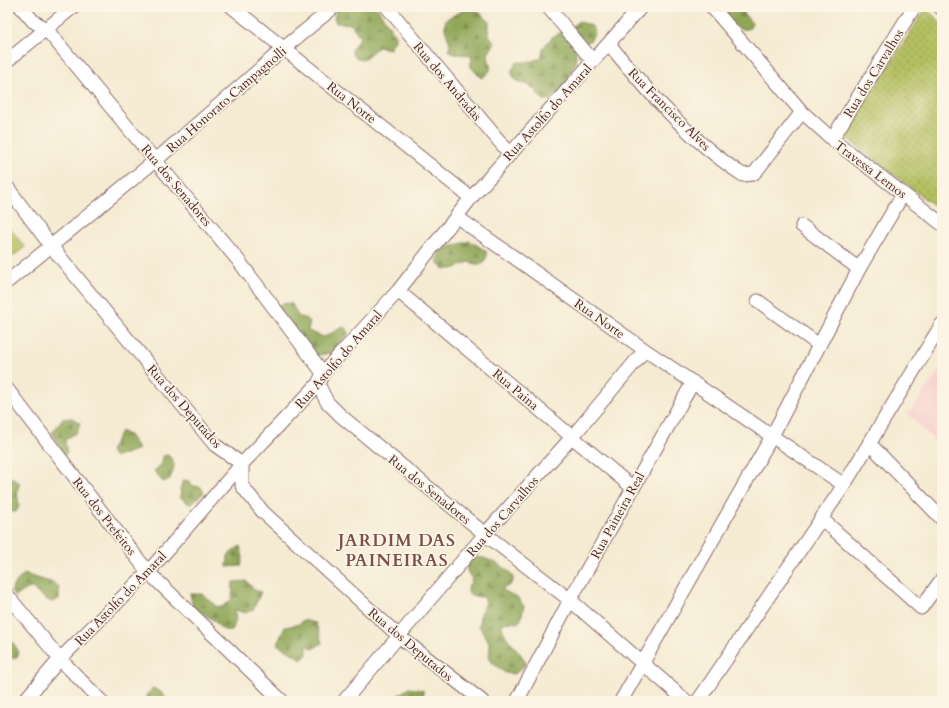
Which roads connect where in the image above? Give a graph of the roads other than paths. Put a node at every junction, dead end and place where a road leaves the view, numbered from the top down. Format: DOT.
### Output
graph roads {
  1 [pos="21,7"];
  2 [pos="73,7"];
  3 [pos="232,7"];
  4 [pos="334,7"];
  5 [pos="387,7"];
  6 [pos="548,7"];
  7 [pos="641,7"];
  8 [pos="712,7"];
  9 [pos="914,7"];
  10 [pos="46,29"];
  11 [pos="609,44"];
  12 [pos="284,48"];
  13 [pos="7,61"];
  14 [pos="593,61"];
  15 [pos="802,112"];
  16 [pos="832,139"];
  17 [pos="510,154"];
  18 [pos="156,160"];
  19 [pos="7,187"];
  20 [pos="903,194"];
  21 [pos="471,198"];
  22 [pos="458,217"];
  23 [pos="942,224"];
  24 [pos="802,226"];
  25 [pos="51,246"];
  26 [pos="859,269"];
  27 [pos="7,282"];
  28 [pos="398,291"];
  29 [pos="758,301"];
  30 [pos="942,324"];
  31 [pos="819,345"];
  32 [pos="645,350"];
  33 [pos="320,378"];
  34 [pos="693,382"];
  35 [pos="7,389"];
  36 [pos="572,436"];
  37 [pos="772,436"];
  38 [pos="869,443"];
  39 [pos="242,464"];
  40 [pos="844,485"];
  41 [pos="633,488"];
  42 [pos="822,519"];
  43 [pos="942,519"];
  44 [pos="485,534"];
  45 [pos="148,572"];
  46 [pos="942,579"];
  47 [pos="7,595"];
  48 [pos="570,600"];
  49 [pos="400,637"];
  50 [pos="60,659"];
  51 [pos="642,663"];
  52 [pos="24,701"];
  53 [pos="101,701"];
  54 [pos="282,701"];
  55 [pos="344,701"];
  56 [pos="482,701"];
  57 [pos="517,701"];
  58 [pos="621,701"];
  59 [pos="686,701"];
  60 [pos="698,701"];
  1 -- 10 [label="street, Rua dos Senadores"];
  2 -- 10 [label="street"];
  3 -- 12 [label="street, Rua Norte"];
  4 -- 12 [label="street, Rua Honorato Campagnolli"];
  5 -- 17 [label="street, Rua dos Andradas"];
  6 -- 14 [label="street"];
  7 -- 11 [label="street, Rua Astolfo do Amaral"];
  8 -- 15 [label="street, Travessa Lemos"];
  9 -- 16 [label="street, Rua dos Carvalhos"];
  10 -- 13 [label="street"];
  10 -- 18 [label="street, Rua dos Senadores"];
  11 -- 14 [label="street, Rua Astolfo do Amaral"];
  11 -- 15 [label="street, Rua Francisco Alves"];
  12 -- 18 [label="street, Rua Honorato Campagnolli"];
  12 -- 21 [label="street, Rua Norte"];
  14 -- 17 [label="street, Rua Astolfo do Amaral"];
  15 -- 16 [label="street, Travessa Lemos"];
  16 -- 20 [label="street, Travessa Lemos"];
  17 -- 21 [label="street, Rua Astolfo do Amaral"];
  18 -- 25 [label="street, Rua Honorato Campagnolli"];
  18 -- 33 [label="street, Rua dos Senadores"];
  19 -- 25 [label="street, Rua dos Deputados"];
  20 -- 23 [label="street, Travessa Lemos"];
  20 -- 26 [label="street"];
  21 -- 22 [label="street, Rua Astolfo do Amaral"];
  22 -- 28 [label="street, Rua Astolfo do Amaral"];
  22 -- 32 [label="street, Rua Norte"];
  24 -- 26 [label="street"];
  25 -- 27 [label="street, Rua Honorato Campagnolli"];
  25 -- 39 [label="street, Rua dos Deputados"];
  26 -- 31 [label="street"];
  28 -- 33 [label="street, Rua Astolfo do Amaral"];
  28 -- 36 [label="street, Rua Paina"];
  29 -- 31 [label="street"];
  30 -- 38 [label="street"];
  31 -- 37 [label="street"];
  32 -- 34 [label="street"];
  32 -- 36 [label="street, Rua dos Carvalhos"];
  33 -- 39 [label="street, Rua Astolfo do Amaral"];
  33 -- 44 [label="street, Rua dos Senadores"];
  34 -- 37 [label="street"];
  34 -- 41 [label="street, Rua Paineira Real"];
  35 -- 45 [label="street, Rua dos Prefeitos"];
  36 -- 41 [label="street, Rua Paina"];
  36 -- 44 [label="street, Rua dos Carvalhos"];
  37 -- 40 [label="street"];
  37 -- 51 [label="street"];
  38 -- 40 [label="street"];
  38 -- 43 [label="street"];
  39 -- 45 [label="street, Rua Astolfo do Amaral"];
  39 -- 49 [label="street, Rua dos Deputados"];
  40 -- 42 [label="street"];
  41 -- 48 [label="street, Rua Paineira Real"];
  42 -- 46 [label="street"];
  42 -- 60 [label="street"];
  44 -- 48 [label="street, Rua dos Senadores"];
  44 -- 49 [label="street, Rua dos Carvalhos"];
  45 -- 50 [label="street, Rua Astolfo do Amaral"];
  45 -- 54 [label="street, Rua dos Prefeitos"];
  47 -- 50 [label="street"];
  48 -- 51 [label="street, Rua dos Senadores"];
  48 -- 57 [label="street, Rua Paineira Real"];
  49 -- 55 [label="street, Rua dos Carvalhos"];
  49 -- 56 [label="street, Rua dos Deputados"];
  50 -- 52 [label="street, Rua Astolfo do Amaral"];
  50 -- 53 [label="street"];
  51 -- 58 [label="street"];
  51 -- 59 [label="street, Rua dos Senadores"];
}
